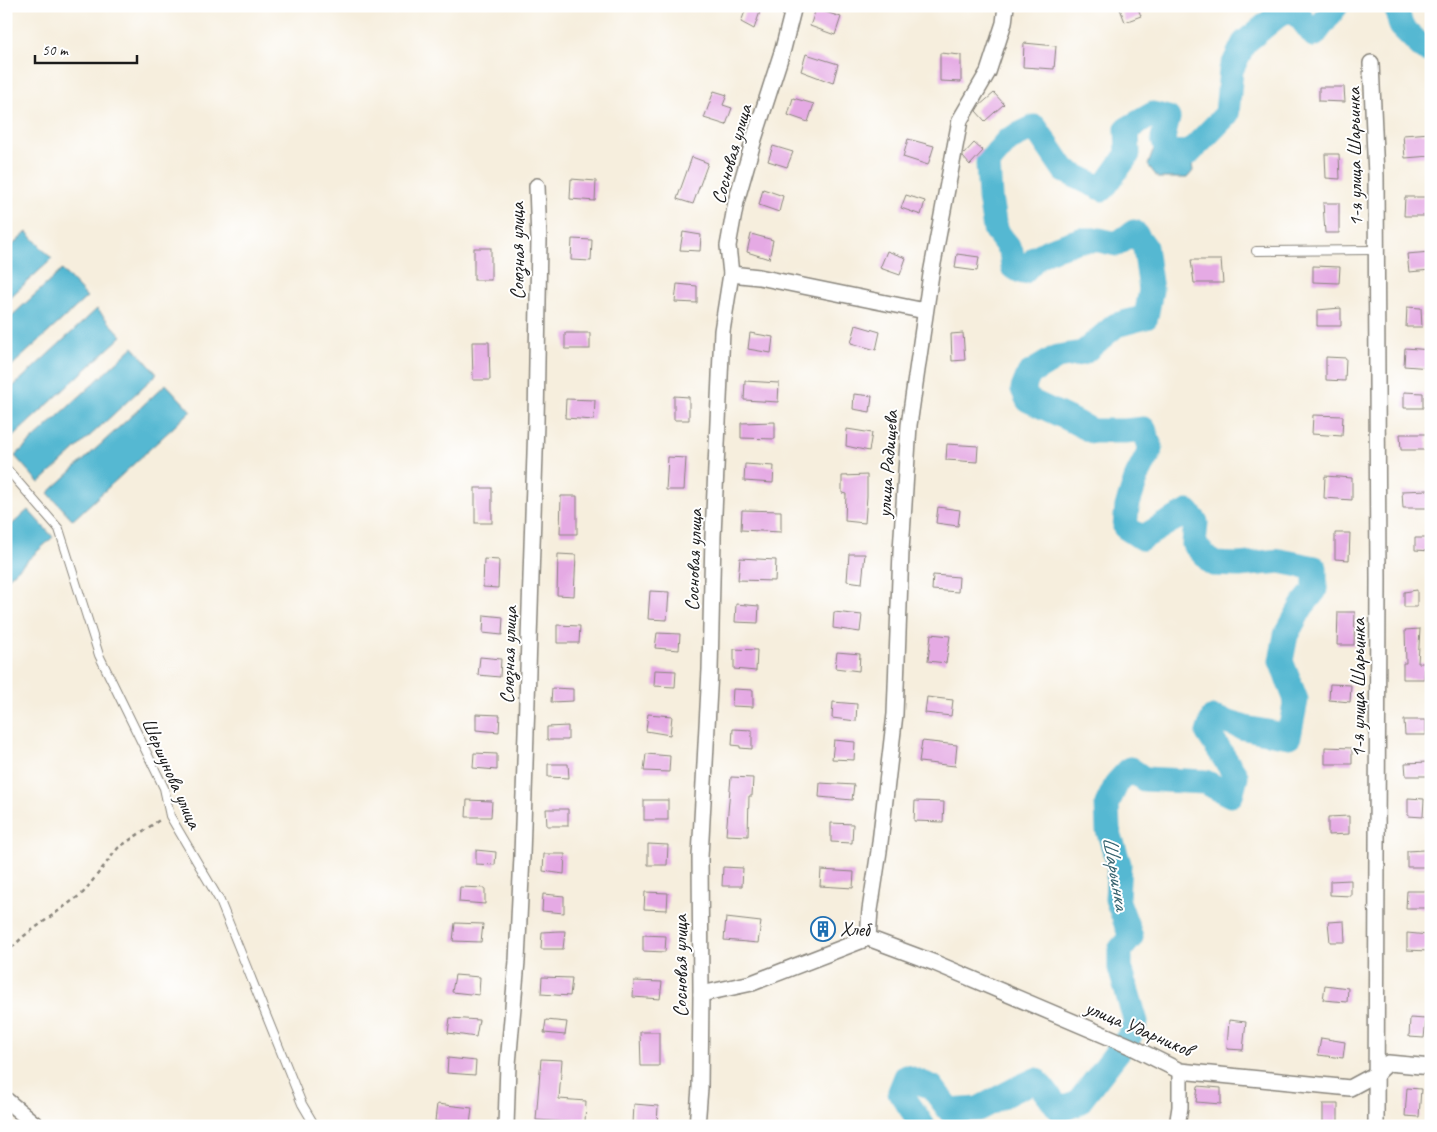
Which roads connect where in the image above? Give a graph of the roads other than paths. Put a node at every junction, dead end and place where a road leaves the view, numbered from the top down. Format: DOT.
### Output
graph roads {
  1 [pos="794,6"];
  2 [pos="1006,6"];
  3 [pos="1371,63"];
  4 [pos="536,186"];
  5 [pos="1256,250"];
  6 [pos="1376,250"];
  7 [pos="731,274"];
  8 [pos="925,311"];
  9 [pos="6,468"];
  10 [pos="868,938"];
  11 [pos="701,994"];
  12 [pos="1431,1067"];
  13 [pos="1180,1072"];
  14 [pos="1376,1074"];
  15 [pos="6,1100"];
  16 [pos="37,1126"];
  17 [pos="315,1126"];
  18 [pos="506,1126"];
  19 [pos="697,1126"];
  20 [pos="1177,1126"];
  21 [pos="1376,1126"];
  1 -- 7 [label="street, Сосновая улица"];
  2 -- 8 [label="street, улица Радищева"];
  3 -- 6 [label="street, 1-я улица Шарьинка"];
  4 -- 18 [label="street, Союзная улица"];
  5 -- 6 [label="lane, 1-я улица Шарьинка"];
  6 -- 14 [label="street, 1-я улица Шарьинка"];
  7 -- 8 [label="street"];
  7 -- 11 [label="street, Сосновая улица"];
  8 -- 10 [label="street, улица Радищева"];
  9 -- 17 [label="lane, Шершунова улица"];
  10 -- 11 [label="street"];
  10 -- 13 [label="street, улица Ударников"];
  11 -- 19 [label="street, Сосновая улица"];
  12 -- 14 [label="street, улица Ударников"];
  13 -- 14 [label="street, улица Ударников"];
  13 -- 20 [label="street"];
  14 -- 21 [label="street, 1-я улица Шарьинка"];
  15 -- 16 [label="street"];
}
